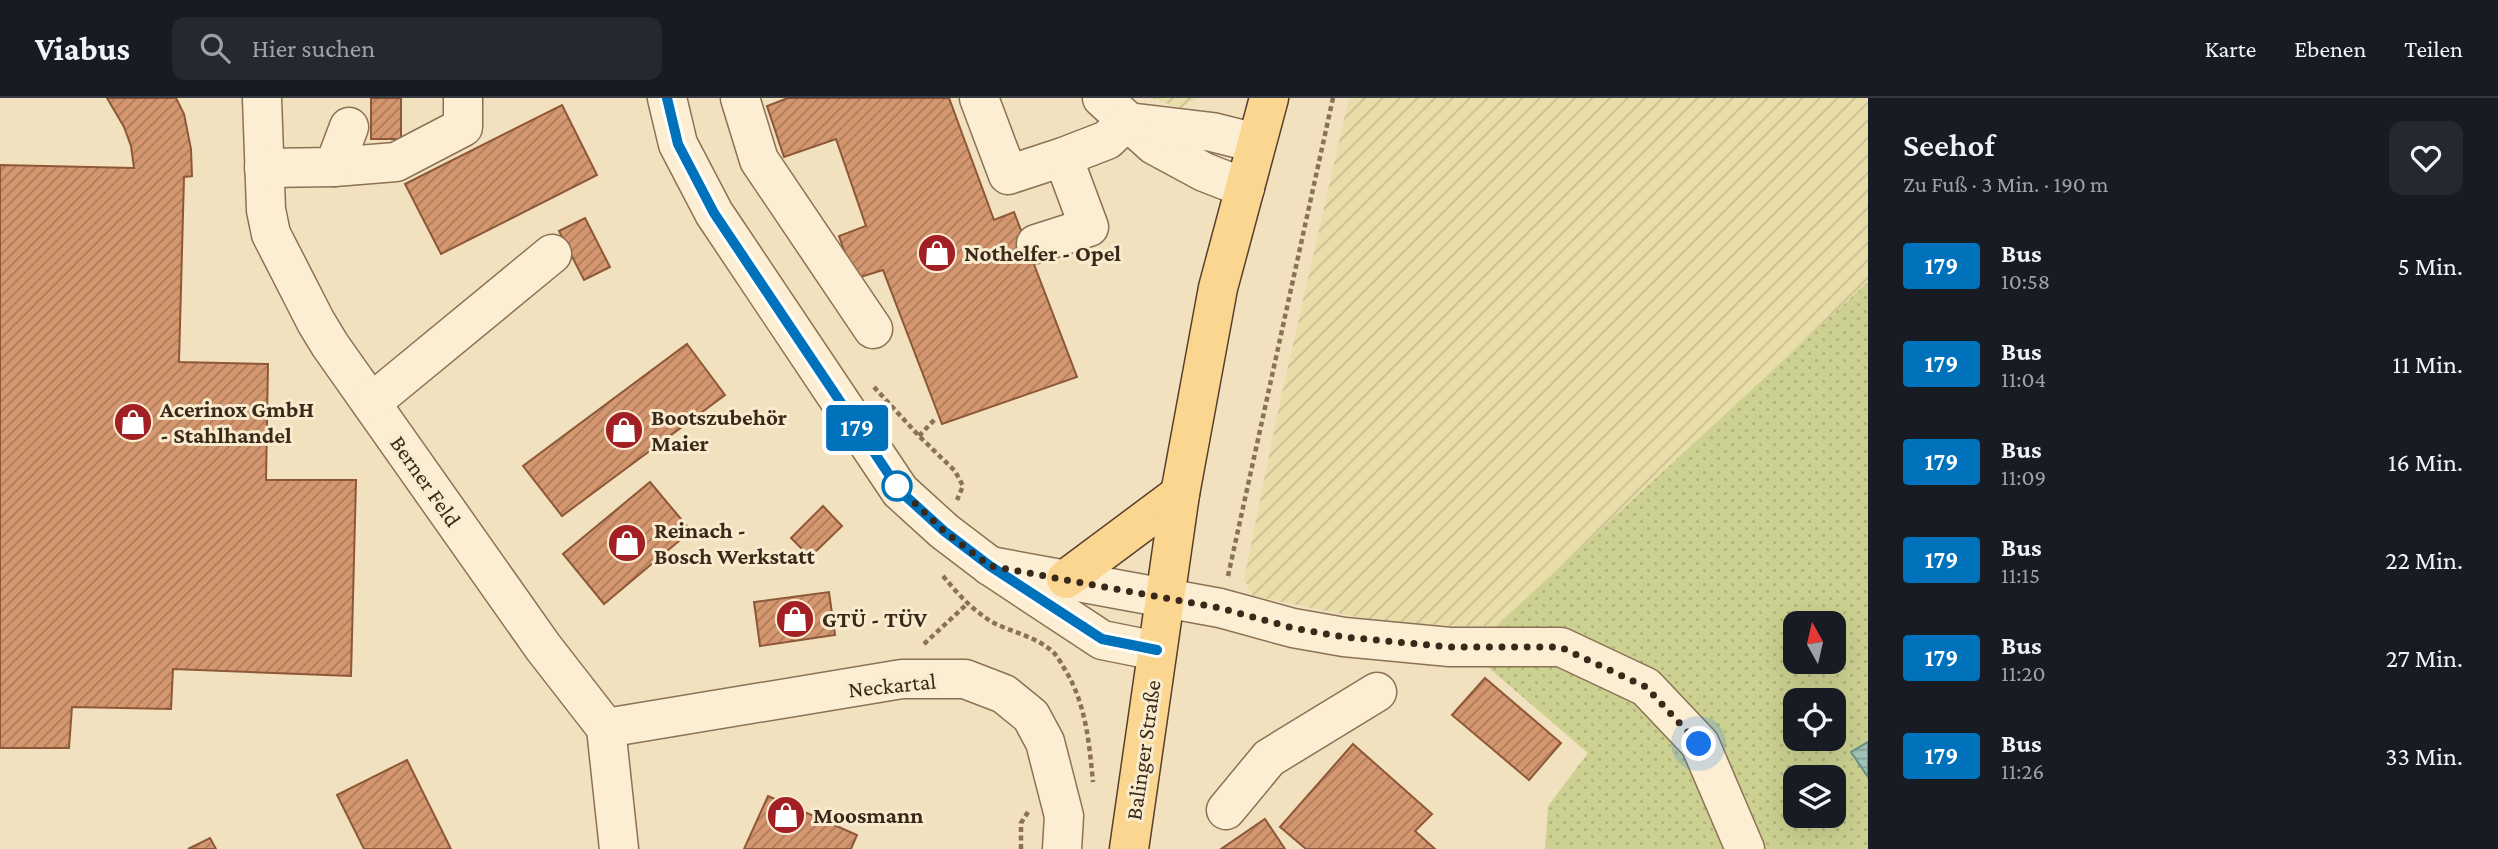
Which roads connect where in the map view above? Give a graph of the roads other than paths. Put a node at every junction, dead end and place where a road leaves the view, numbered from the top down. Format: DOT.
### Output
graph roads {
  1 [pos="262,98"];
  2 [pos="463,98"];
  3 [pos="667,98"];
  4 [pos="740,98"];
  5 [pos="979,98"];
  6 [pos="1269,98"];
  7 [pos="1114,110"];
  8 [pos="349,127"];
  9 [pos="1256,143"];
  10 [pos="1063,156"];
  11 [pos="334,167"];
  12 [pos="264,168"];
  13 [pos="1245,188"];
  14 [pos="1036,244"];
  15 [pos="552,254"];
  16 [pos="873,329"];
  17 [pos="371,403"];
  18 [pos="1180,494"];
  19 [pos="990,566"];
  20 [pos="1066,579"];
  21 [pos="1164,597"];
  22 [pos="1157,650"];
  23 [pos="1377,692"];
  24 [pos="606,729"];
  25 [pos="1226,810"];
  26 [pos="620,849"];
  27 [pos="1062,849"];
  28 [pos="1129,849"];
  29 [pos="1745,849"];
  1 -- 12 [label="street, Berner Feld"];
  2 -- 11 [label="street"];
  3 -- 19 [label="street"];
  4 -- 16 [label="street"];
  5 -- 10 [label="street"];
  6 -- 9 [label="main road, Balinger Straße"];
  7 -- 9 [label="street"];
  7 -- 10 [label="street"];
  7 -- 13 [label="street"];
  8 -- 11 [label="street"];
  9 -- 13 [label="main road, Balinger Straße"];
  10 -- 14 [label="street"];
  11 -- 12 [label="street"];
  12 -- 17 [label="street, Berner Feld"];
  13 -- 18 [label="main road, Balinger Straße"];
  15 -- 17 [label="street"];
  17 -- 24 [label="street, Berner Feld"];
  18 -- 20 [label="main road"];
  18 -- 21 [label="main road, Balinger Straße"];
  19 -- 20 [label="street"];
  19 -- 22 [label="street"];
  20 -- 21 [label="street"];
  21 -- 22 [label="main road, Balinger Straße"];
  21 -- 29 [label="street"];
  22 -- 28 [label="main road, Balinger Straße"];
  23 -- 25 [label="street"];
  24 -- 26 [label="street"];
  24 -- 27 [label="street, Neckartal"];
}
